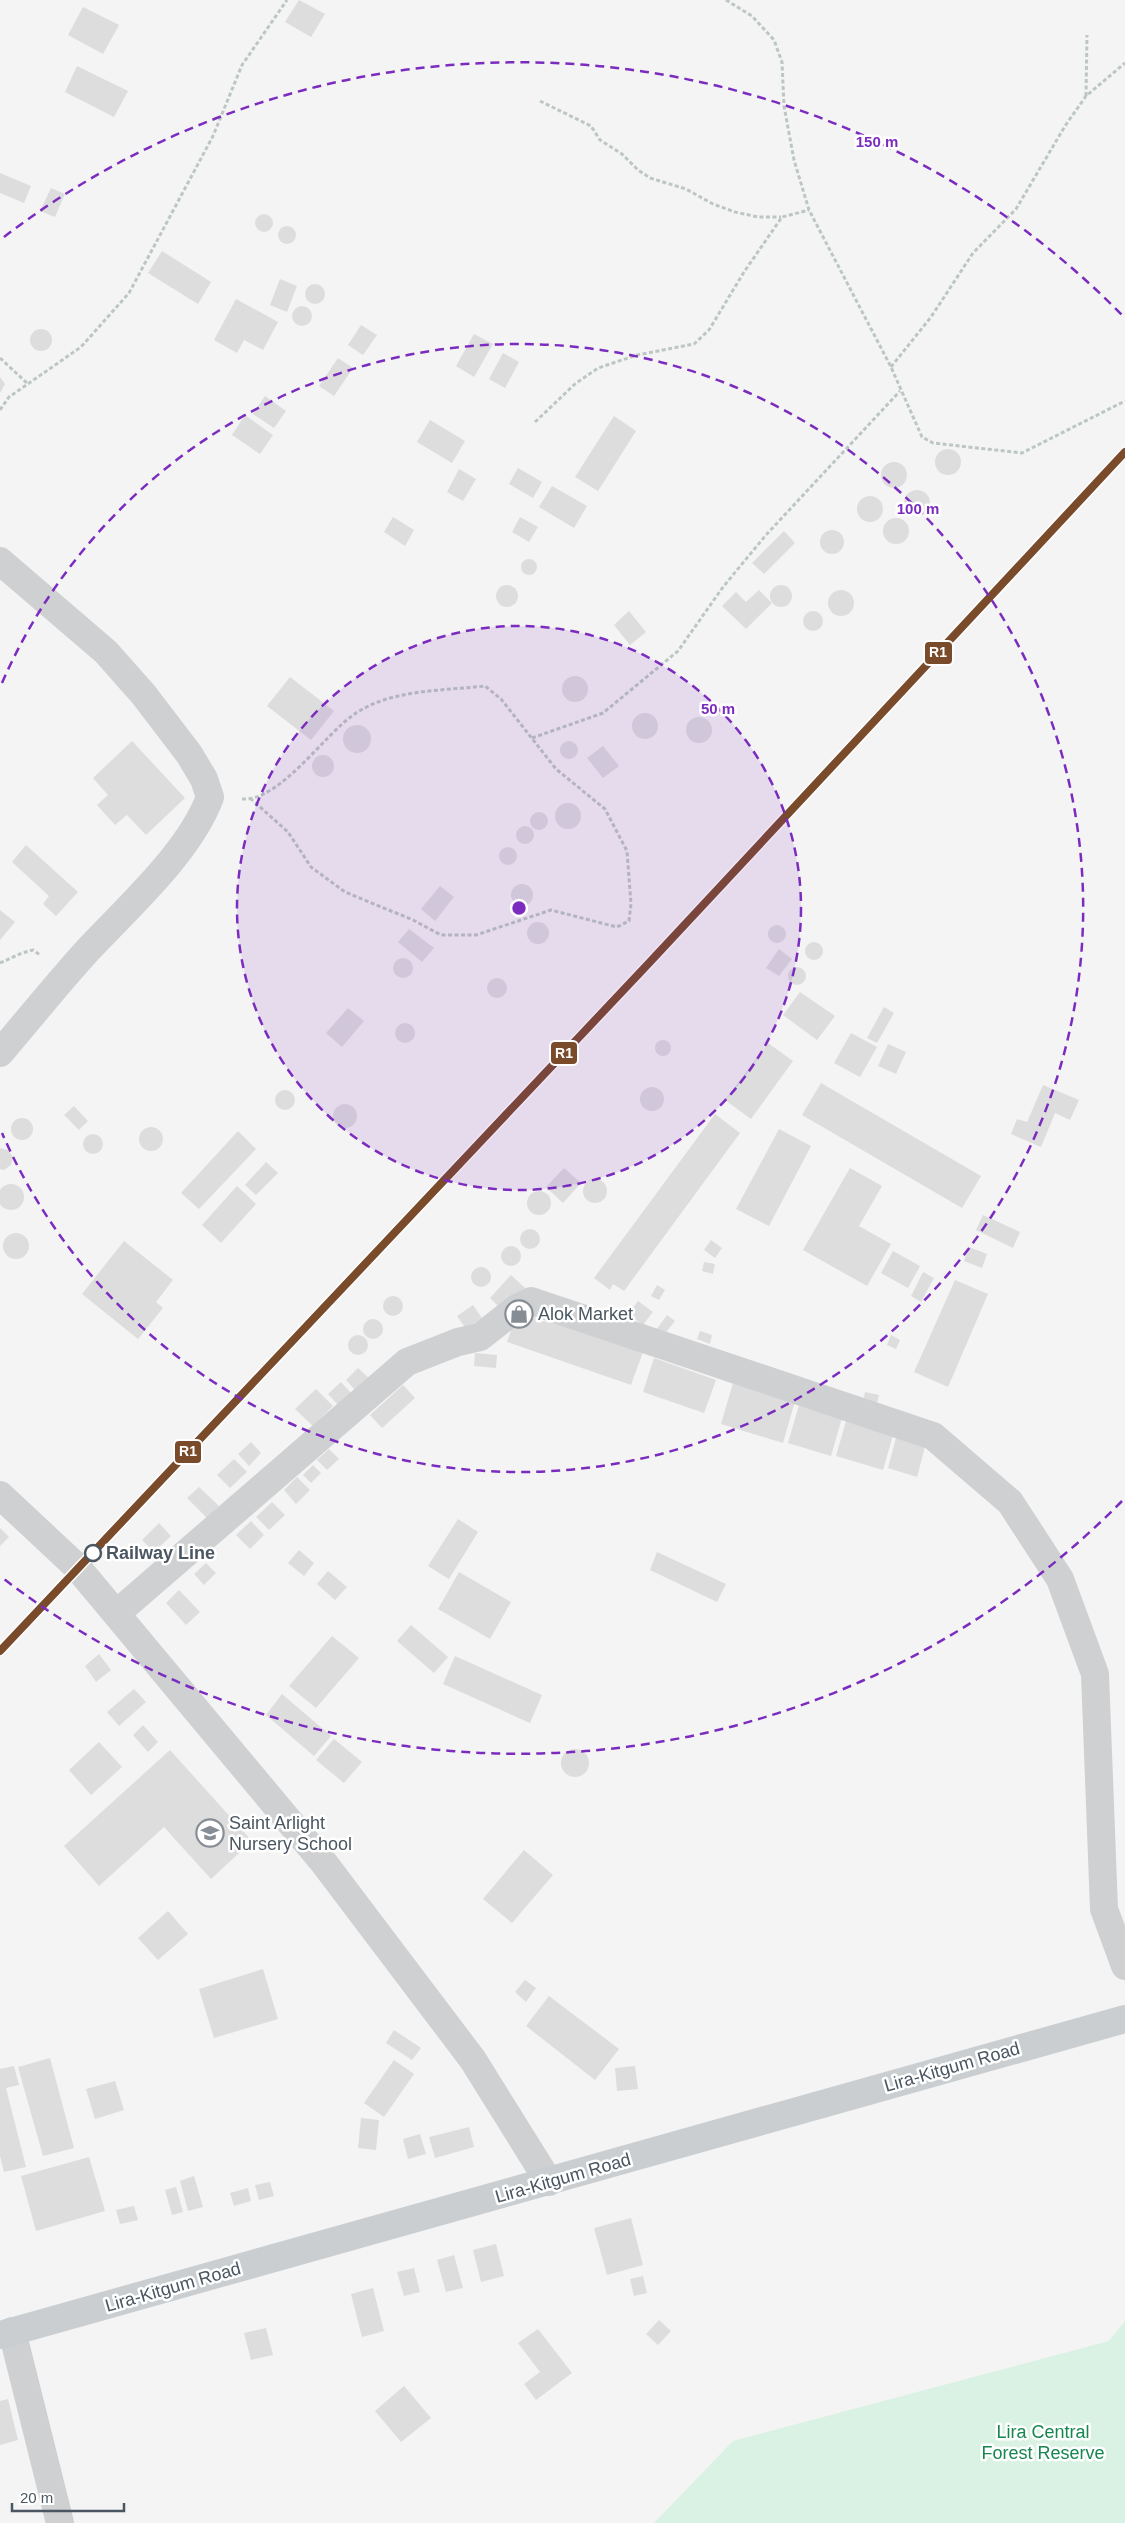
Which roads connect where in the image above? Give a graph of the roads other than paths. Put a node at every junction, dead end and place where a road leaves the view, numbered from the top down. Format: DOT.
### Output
graph roads {
  1 [pos="0,561"];
  2 [pos="0,1053"];
  3 [pos="0,1495"];
  4 [pos="117,1613"];
  5 [pos="1125,1966"];
  6 [pos="1125,2018"];
  7 [pos="549,2182"];
  8 [pos="6,2333"];
  9 [pos="60,2523"];
  1 -- 2 [label="street"];
  3 -- 4 [label="street"];
  4 -- 5 [label="street"];
  4 -- 7 [label="street"];
  6 -- 7 [label="main road, Lira-Kitgum Road"];
  7 -- 8 [label="main road, Lira-Kitgum Road"];
  8 -- 9 [label="street"];
}
